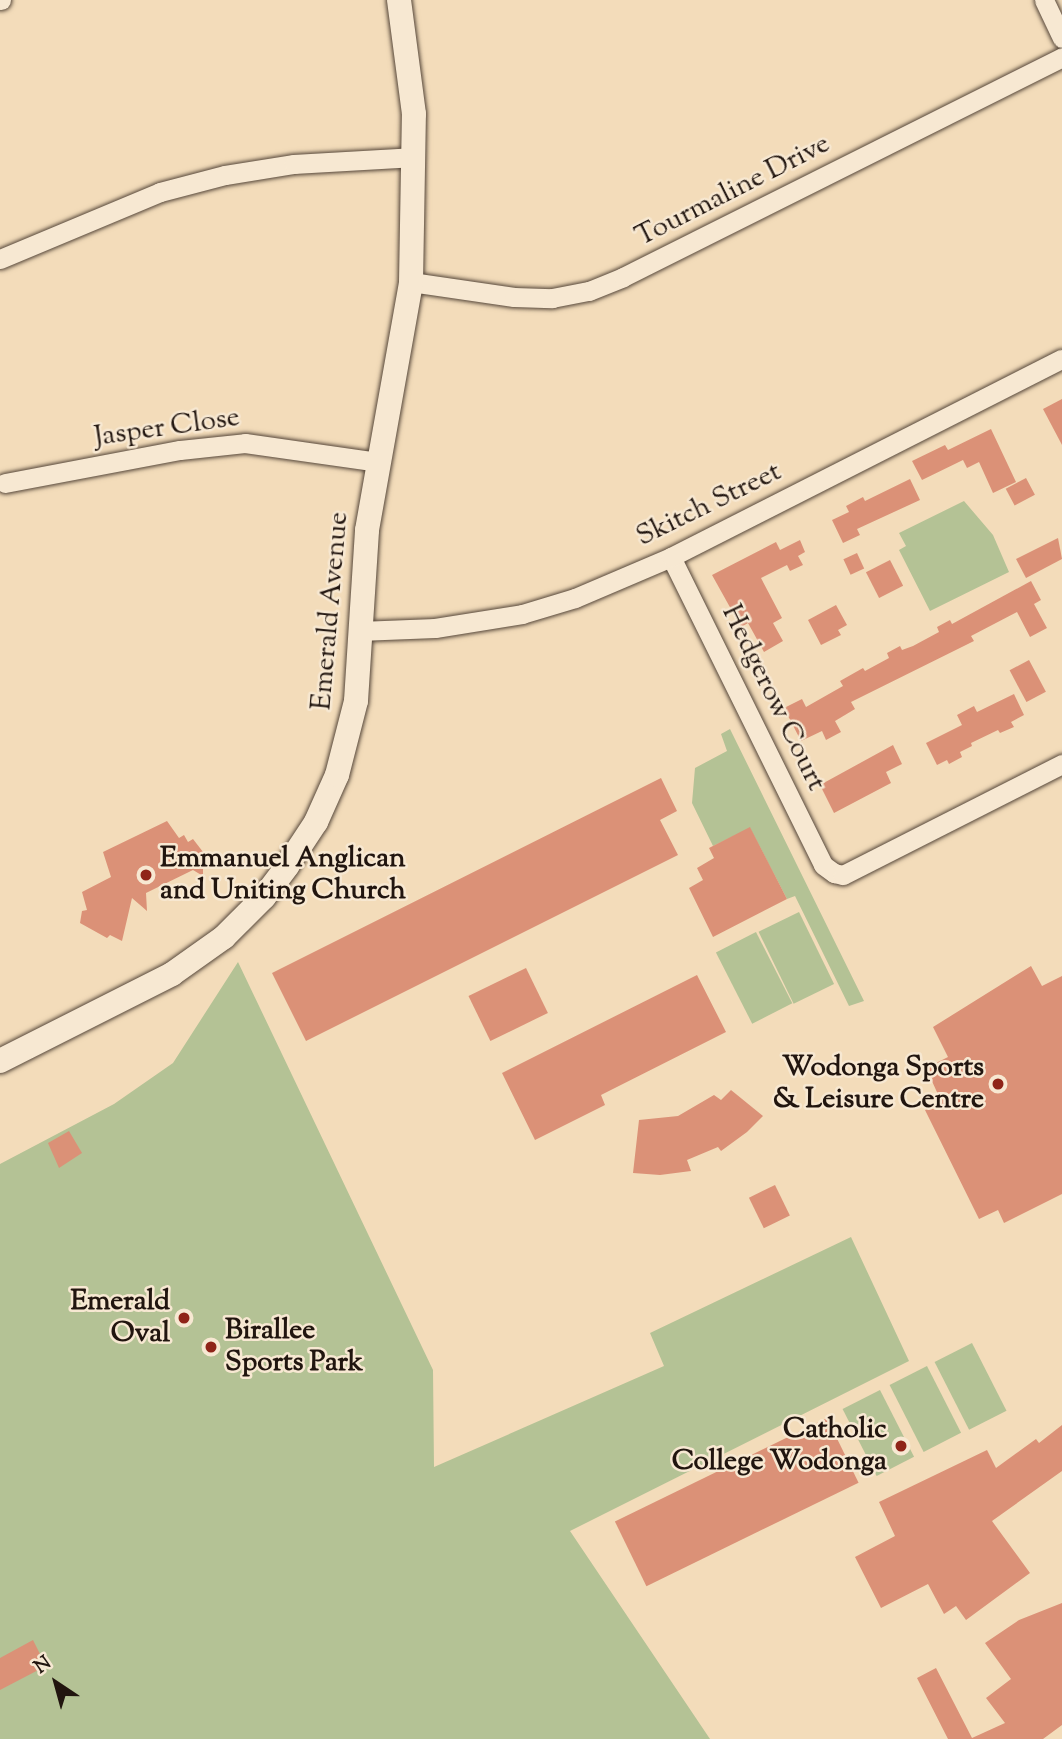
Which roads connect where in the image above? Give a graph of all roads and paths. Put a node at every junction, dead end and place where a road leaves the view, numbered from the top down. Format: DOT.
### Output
graph roads {
  1 [pos="400,0"];
  2 [pos="1044,0"];
  3 [pos="1062,38"];
  4 [pos="1062,57"];
  5 [pos="415,157"];
  6 [pos="0,259"];
  7 [pos="411,282"];
  8 [pos="1062,359"];
  9 [pos="378,461"];
  10 [pos="5,482"];
  11 [pos="671,557"];
  12 [pos="359,631"];
  13 [pos="1062,765"];
  14 [pos="0,1060"];
  1 -- 5 [label="street, Emerald Avenue"];
  2 -- 3 [label="street"];
  4 -- 7 [label="street, Tourmaline Drive"];
  5 -- 6 [label="street"];
  5 -- 7 [label="street, Emerald Avenue"];
  7 -- 9 [label="street, Emerald Avenue"];
  8 -- 11 [label="street, Skitch Street"];
  9 -- 10 [label="street, Jasper Close"];
  9 -- 12 [label="street, Emerald Avenue"];
  11 -- 12 [label="street, Skitch Street"];
  11 -- 13 [label="street, Hedgerow Court"];
  12 -- 14 [label="street, Emerald Avenue"];
}
